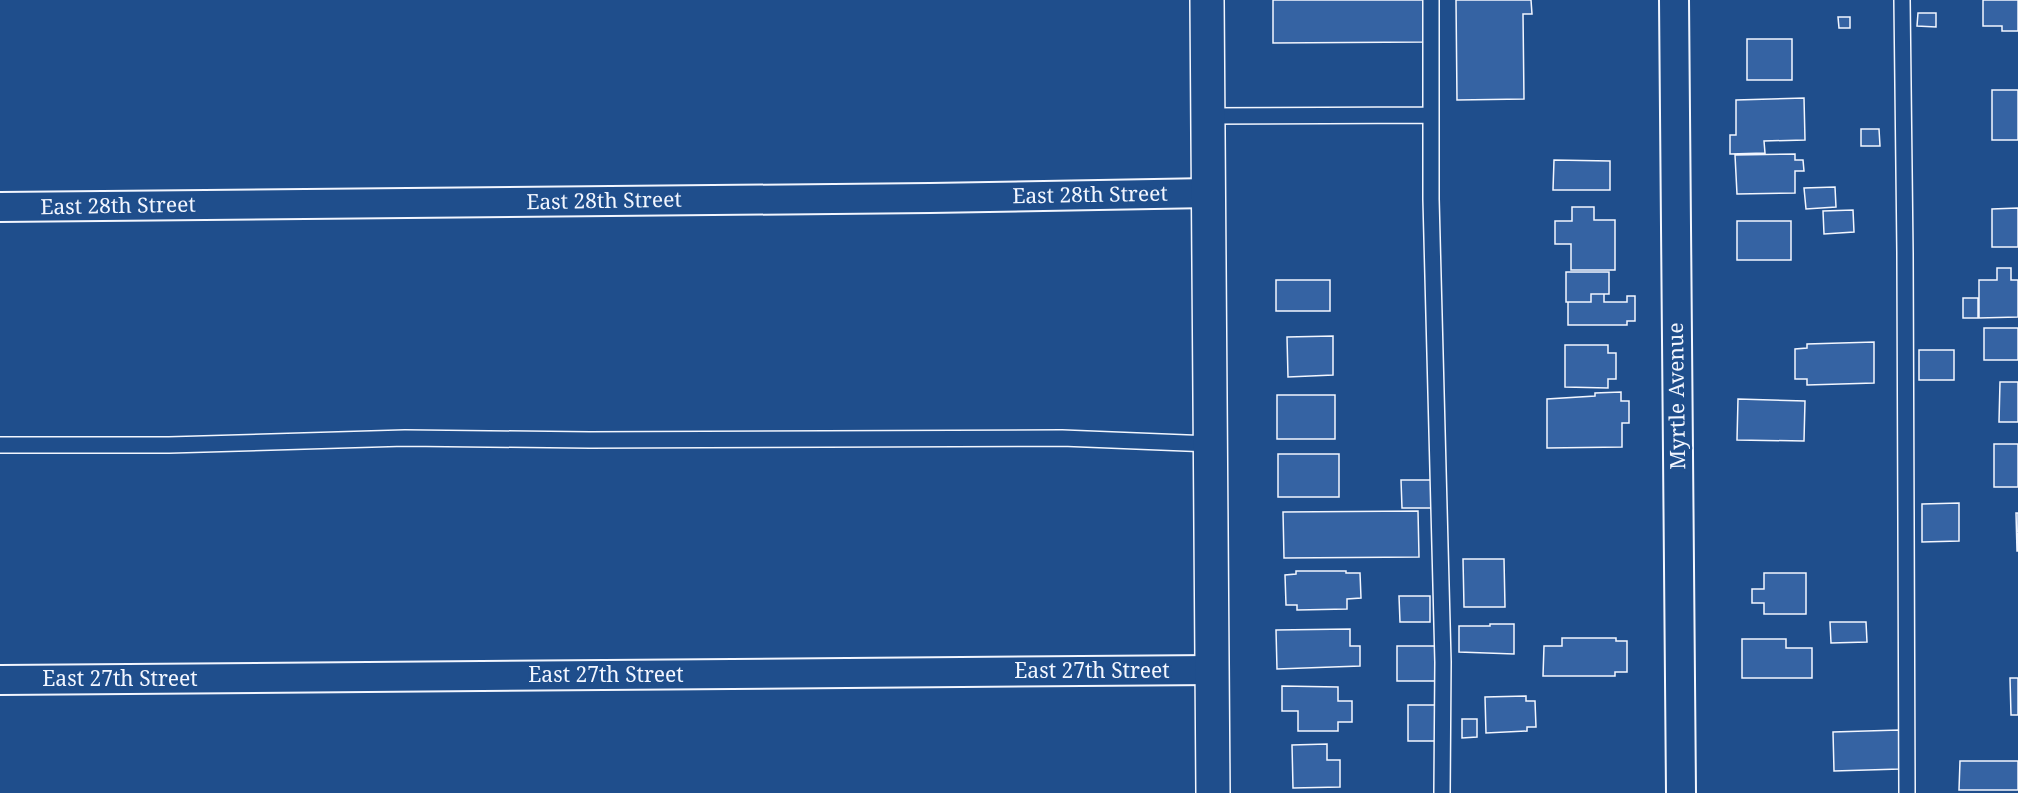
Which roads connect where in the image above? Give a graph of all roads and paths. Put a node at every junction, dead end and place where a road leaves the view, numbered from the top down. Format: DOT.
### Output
graph roads {
  1 [pos="1207,0"];
  2 [pos="1431,0"];
  3 [pos="1674,0"];
  4 [pos="1902,0"];
  5 [pos="1431,115"];
  6 [pos="1208,116"];
  7 [pos="1209,193"];
  8 [pos="0,207"];
  9 [pos="1211,444"];
  10 [pos="0,445"];
  11 [pos="1213,670"];
  12 [pos="0,680"];
  13 [pos="1213,793"];
  14 [pos="1442,793"];
  15 [pos="1681,793"];
  16 [pos="1907,793"];
  1 -- 6 [label="main road"];
  2 -- 5 [label="lane"];
  3 -- 15 [label="street, Myrtle Avenue"];
  4 -- 16 [label="lane"];
  5 -- 6 [label="lane"];
  5 -- 14 [label="lane"];
  6 -- 7 [label="main road"];
  7 -- 8 [label="street, East 28th Street"];
  7 -- 9 [label="main road"];
  9 -- 10 [label="lane"];
  9 -- 11 [label="main road"];
  11 -- 12 [label="street, East 27th Street"];
  11 -- 13 [label="main road"];
}
